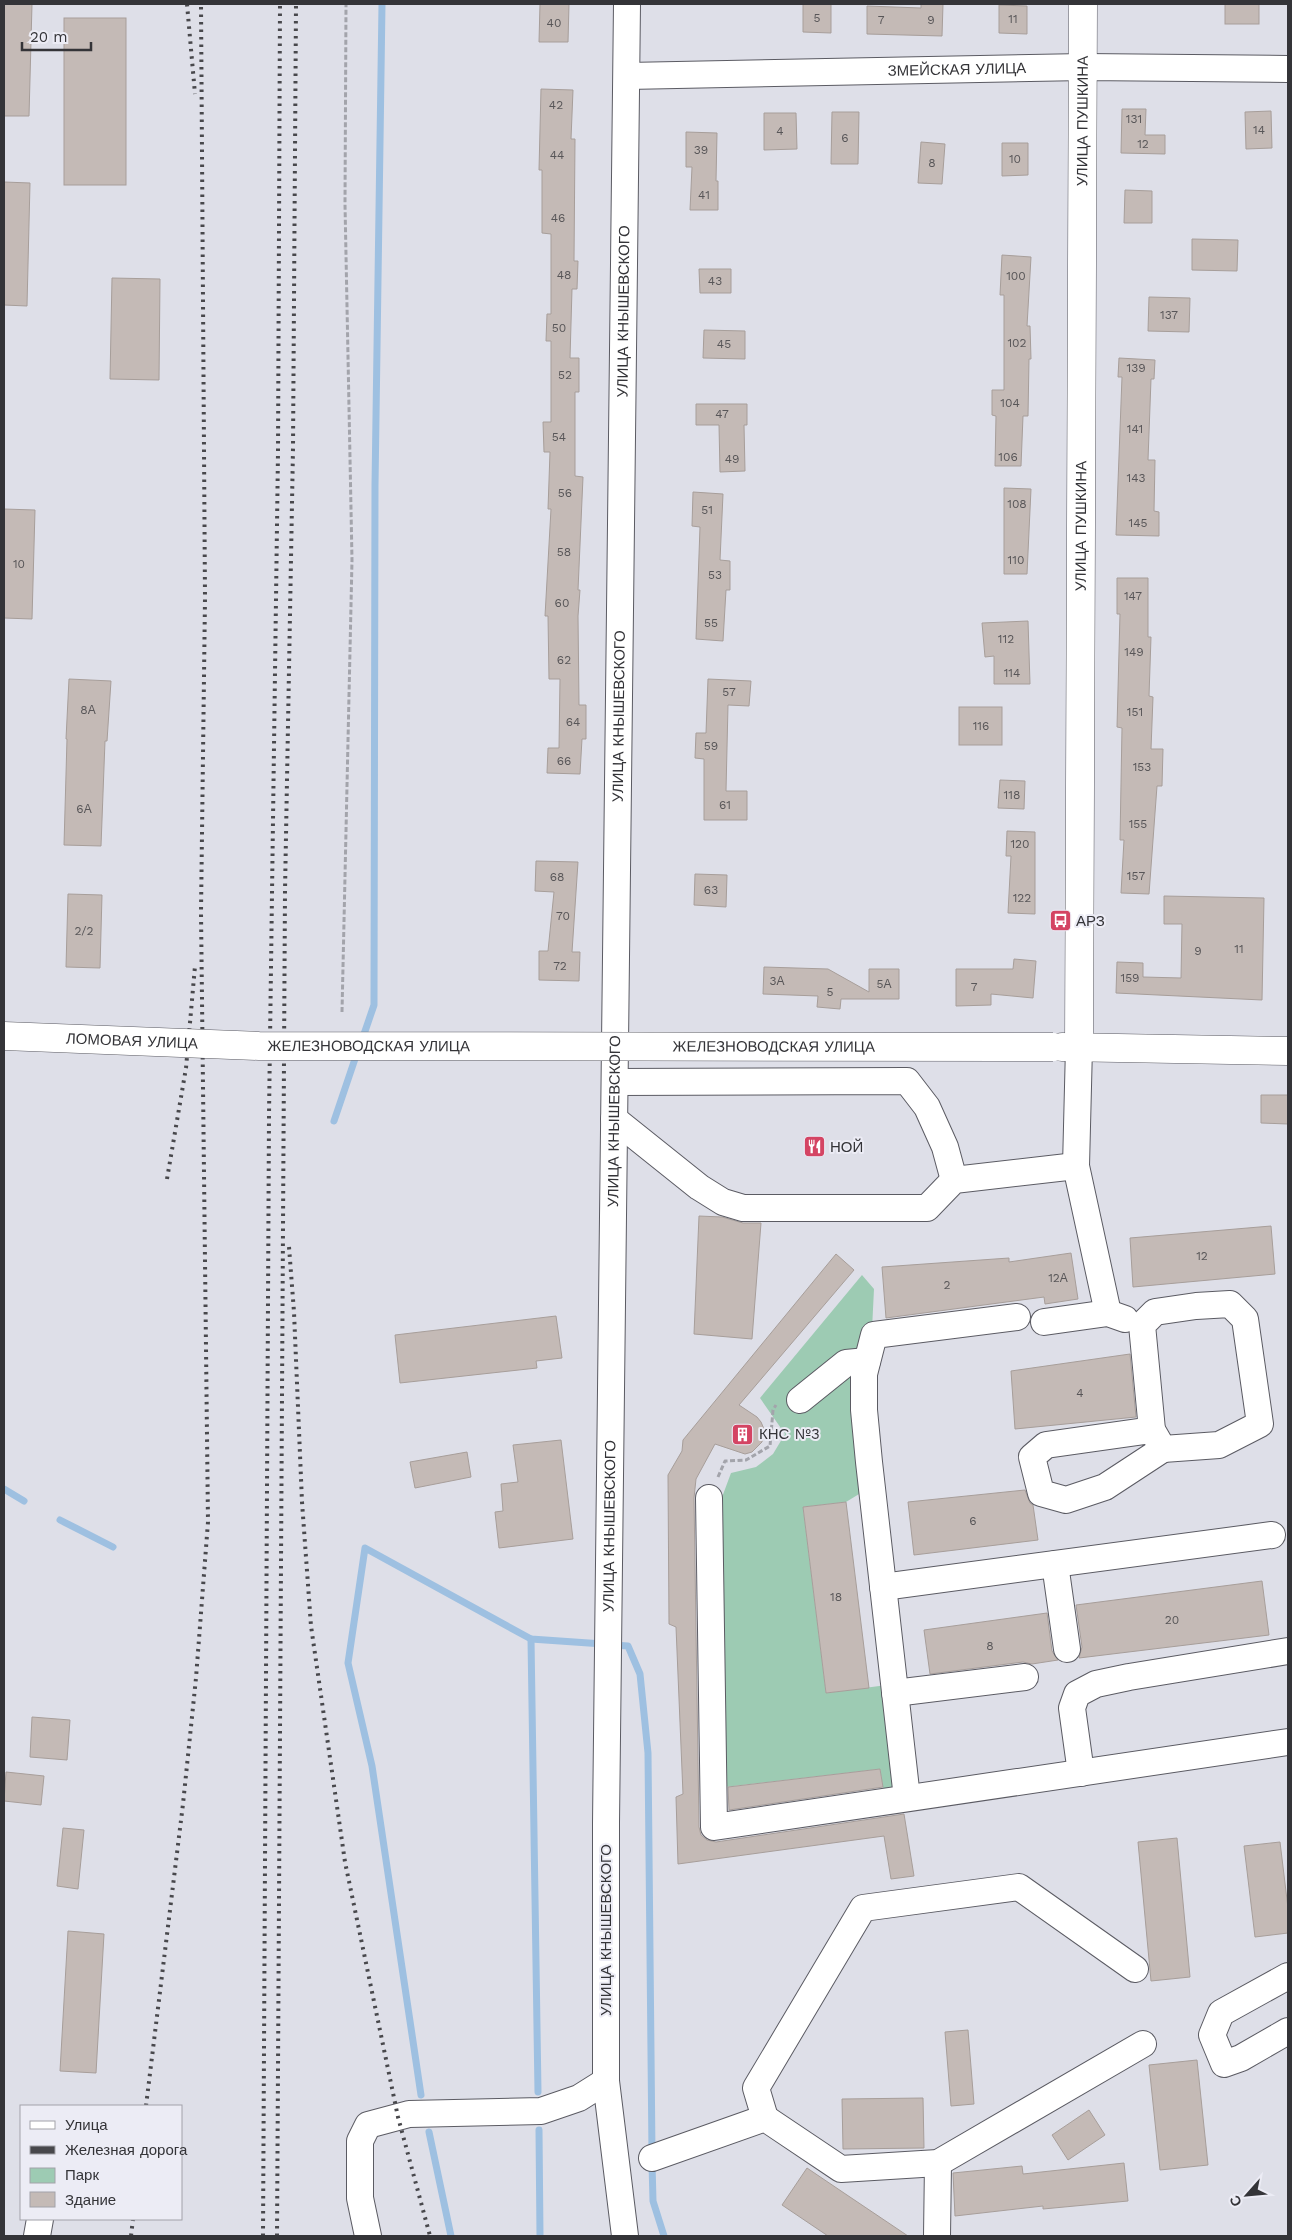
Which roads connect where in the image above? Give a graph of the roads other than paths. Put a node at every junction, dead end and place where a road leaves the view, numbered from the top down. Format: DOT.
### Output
graph roads {
  1 [pos="627,4"];
  2 [pos="1083,4"];
  3 [pos="1084,67"];
  4 [pos="1288,69"];
  5 [pos="627,76"];
  6 [pos="4,1036"];
  7 [pos="258,1046"];
  8 [pos="1066,1047"];
  9 [pos="1288,1051"];
  10 [pos="615,1082"];
  11 [pos="614,1119"];
  12 [pos="1076,1166"];
  13 [pos="954,1180"];
  14 [pos="1108,1313"];
  15 [pos="1018,1317"];
  16 [pos="1044,1322"];
  17 [pos="1142,1325"];
  18 [pos="867,1361"];
  19 [pos="800,1400"];
  20 [pos="709,1498"];
  21 [pos="1272,1534"];
  22 [pos="1055,1564"];
  23 [pos="883,1586"];
  24 [pos="1067,1649"];
  25 [pos="1288,1651"];
  26 [pos="1025,1677"];
  27 [pos="895,1693"];
  28 [pos="1288,1742"];
  29 [pos="1081,1773"];
  30 [pos="907,1798"];
  31 [pos="1134,1969"];
  32 [pos="1288,1976"];
  33 [pos="1288,2031"];
  34 [pos="1143,2044"];
  35 [pos="606,2082"];
  36 [pos="765,2118"];
  37 [pos="652,2158"];
  38 [pos="938,2163"];
  39 [pos="40,2220"];
  40 [pos="37,2236"];
  41 [pos="368,2236"];
  42 [pos="624,2236"];
  43 [pos="937,2236"];
  1 -- 5 [label="street, УЛИЦА КНЫШЕВСКОГО"];
  2 -- 3 [label="main road, УЛИЦА ПУШКИНА"];
  3 -- 4 [label="street, ЗМЕЙСКАЯ УЛИЦА"];
  3 -- 5 [label="street, ЗМЕЙСКАЯ УЛИЦА"];
  3 -- 8 [label="main road, УЛИЦА ПУШКИНА"];
  5 -- 10 [label="street, УЛИЦА КНЫШЕВСКОГО"];
  6 -- 7 [label="main road, ЛОМОВАЯ УЛИЦА, bridge"];
  7 -- 8 [label="main road, ЖЕЛЕЗНОВОДСКАЯ УЛИЦА, bridge"];
  8 -- 9 [label="main road, ЖЕЛЕЗНОВОДСКАЯ УЛИЦА"];
  8 -- 12 [label="street"];
  10 -- 11 [label="street, УЛИЦА КНЫШЕВСКОГО"];
  10 -- 13 [label="street"];
  11 -- 13 [label="street"];
  11 -- 35 [label="street, УЛИЦА КНЫШЕВСКОГО"];
  12 -- 13 [label="street"];
  12 -- 14 [label="street"];
  14 -- 16 [label="street"];
  14 -- 17 [label="street"];
  15 -- 18 [label="street"];
  17 -- 17 [label="street"];
  18 -- 19 [label="street"];
  18 -- 23 [label="street"];
  20 -- 30 [label="street"];
  21 -- 22 [label="street"];
  22 -- 23 [label="street"];
  22 -- 24 [label="street"];
  23 -- 27 [label="street"];
  25 -- 29 [label="street"];
  26 -- 27 [label="street"];
  27 -- 30 [label="street"];
  28 -- 29 [label="street"];
  29 -- 30 [label="street"];
  31 -- 36 [label="street"];
  32 -- 33 [label="street"];
  34 -- 38 [label="street"];
  35 -- 41 [label="street"];
  35 -- 42 [label="street, УЛИЦА КНЫШЕВСКОГО"];
  36 -- 37 [label="street"];
  36 -- 38 [label="street"];
  38 -- 43 [label="street"];
  39 -- 40 [label="street"];
}
